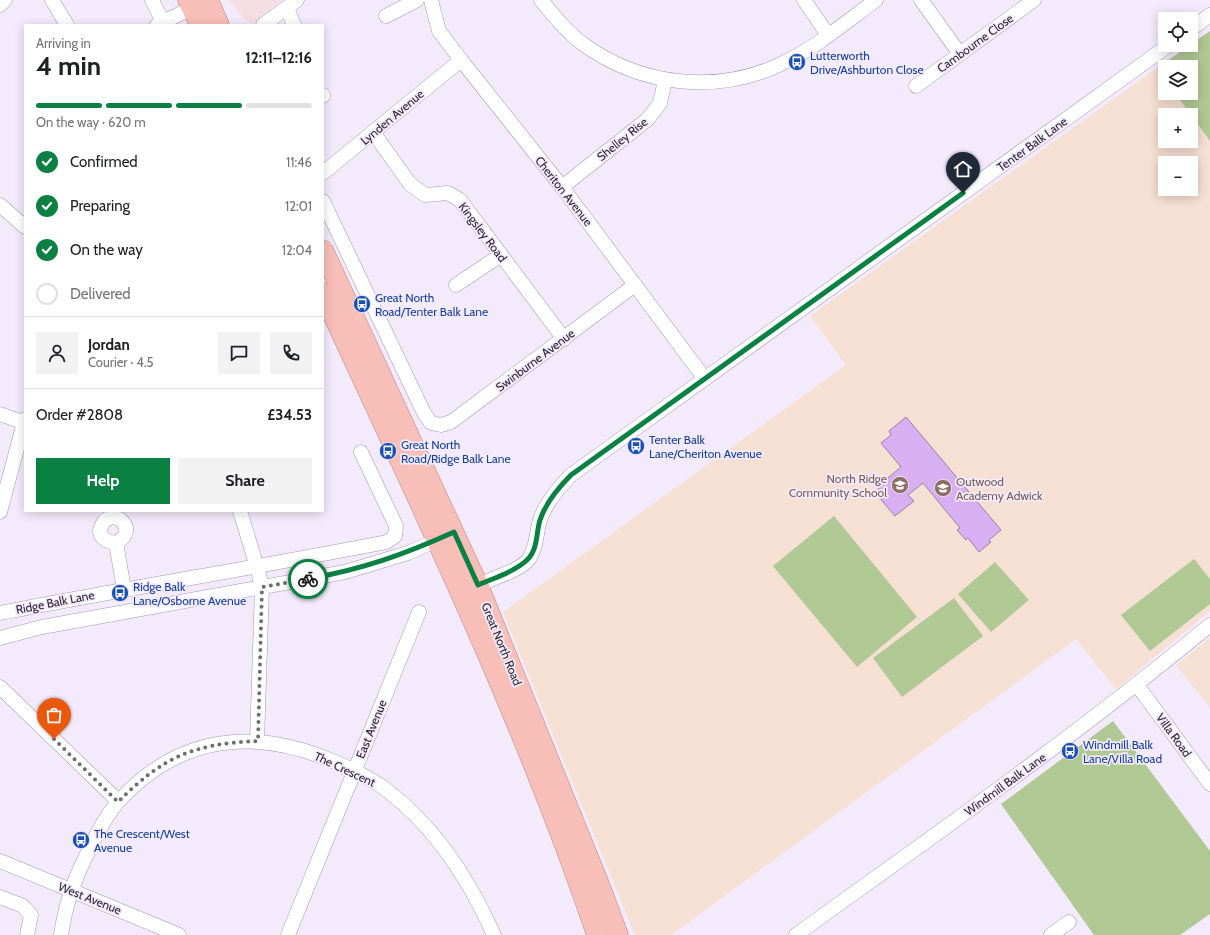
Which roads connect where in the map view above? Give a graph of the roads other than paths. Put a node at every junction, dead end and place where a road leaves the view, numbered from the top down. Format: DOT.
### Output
graph roads {
  1 [pos="5,0"];
  2 [pos="52,0"];
  3 [pos="152,0"];
  4 [pos="417,0"];
  5 [pos="431,0"];
  6 [pos="541,0"];
  7 [pos="804,0"];
  8 [pos="876,0"];
  9 [pos="921,0"];
  10 [pos="1034,0"];
  11 [pos="292,4"];
  12 [pos="0,5"];
  13 [pos="199,7"];
  14 [pos="1210,15"];
  15 [pos="386,16"];
  16 [pos="66,24"];
  17 [pos="161,24"];
  18 [pos="218,24"];
  19 [pos="264,24"];
  20 [pos="294,24"];
  21 [pos="1198,24"];
  22 [pos="828,35"];
  23 [pos="1159,52"];
  24 [pos="960,54"];
  25 [pos="461,60"];
  26 [pos="665,80"];
  27 [pos="916,86"];
  28 [pos="373,132"];
  29 [pos="324,173"];
  30 [pos="562,187"];
  31 [pos="324,203"];
  32 [pos="0,205"];
  33 [pos="24,225"];
  34 [pos="324,252"];
  35 [pos="501,256"];
  36 [pos="456,285"];
  37 [pos="636,285"];
  38 [pos="324,295"];
  39 [pos="564,339"];
  40 [pos="705,379"];
  41 [pos="0,414"];
  42 [pos="24,421"];
  43 [pos="24,425"];
  44 [pos="361,452"];
  45 [pos="0,512"];
  46 [pos="240,512"];
  47 [pos="445,536"];
  48 [pos="116,543"];
  49 [pos="258,567"];
  50 [pos="455,580"];
  51 [pos="478,585"];
  52 [pos="262,587"];
  53 [pos="124,589"];
  54 [pos="466,604"];
  55 [pos="418,612"];
  56 [pos="0,613"];
  57 [pos="1210,625"];
  58 [pos="0,638"];
  59 [pos="1137,686"];
  60 [pos="0,687"];
  61 [pos="258,741"];
  62 [pos="354,771"];
  63 [pos="1210,784"];
  64 [pos="118,802"];
  65 [pos="0,861"];
  66 [pos="72,891"];
  67 [pos="0,896"];
  68 [pos="1069,922"];
  69 [pos="27,935"];
  70 [pos="61,935"];
  71 [pos="179,935"];
  72 [pos="288,935"];
  73 [pos="494,935"];
  74 [pos="597,935"];
  75 [pos="618,935"];
  76 [pos="796,935"];
  77 [pos="1051,935"];
  1 -- 12 [label="street"];
  2 -- 16 [label="street"];
  3 -- 17 [label="street"];
  4 -- 15 [label="street"];
  5 -- 25 [label="street, Cheriton Avenue"];
  6 -- 26 [label="street"];
  7 -- 22 [label="street"];
  8 -- 22 [label="street"];
  9 -- 24 [label="street"];
  10 -- 24 [label="street, Cambourne Close"];
  11 -- 19 [label="street"];
  11 -- 20 [label="street"];
  13 -- 17 [label="street"];
  13 -- 18 [label="highway"];
  14 -- 21 [label="street"];
  22 -- 26 [label="street"];
  23 -- 40 [label="street, Tenter Balk Lane"];
  24 -- 27 [label="street, Cambourne Close"];
  25 -- 28 [label="street, Lynden Avenue"];
  25 -- 30 [label="street, Cheriton Avenue"];
  26 -- 30 [label="street, Shelley Rise"];
  28 -- 29 [label="street, Lynden Avenue"];
  28 -- 35 [label="street, Kingsley Road"];
  30 -- 37 [label="street, Cheriton Avenue"];
  31 -- 39 [label="street, Swinburne Avenue"];
  32 -- 33 [label="street"];
  34 -- 47 [label="highway, Great North Road"];
  35 -- 36 [label="street"];
  35 -- 39 [label="street, Kingsley Road"];
  37 -- 39 [label="street, Swinburne Avenue"];
  37 -- 40 [label="street, Cheriton Avenue"];
  38 -- 47 [label="highway, Great North Road"];
  40 -- 51 [label="street, Tenter Balk Lane"];
  41 -- 42 [label="street"];
  43 -- 45 [label="street"];
  44 -- 49 [label="street, Ridge Balk Lane"];
  46 -- 49 [label="street"];
  47 -- 50 [label="highway, Great North Road"];
  47 -- 51 [label="highway, Great North Road"];
  47 -- 52 [label="street, Ridge Balk Lane"];
  48 -- 53 [label="street"];
  49 -- 52 [label="street"];
  49 -- 53 [label="street, Ridge Balk Lane"];
  50 -- 51 [label="street"];
  50 -- 54 [label="highway, Great North Road"];
  51 -- 54 [label="street"];
  51 -- 75 [label="highway, Great North Road"];
  52 -- 58 [label="street, Ridge Balk Lane"];
  52 -- 61 [label="street"];
  53 -- 56 [label="street, Ridge Balk Lane"];
  54 -- 74 [label="highway, Great North Road"];
  55 -- 62 [label="street, East Avenue"];
  57 -- 59 [label="street, Windmill Balk Lane"];
  59 -- 63 [label="street, Villa Road"];
  59 -- 76 [label="street, Windmill Balk Lane"];
  60 -- 64 [label="street"];
  61 -- 62 [label="street, The Crescent"];
  61 -- 64 [label="street, The Crescent"];
  62 -- 72 [label="street, East Avenue"];
  62 -- 73 [label="street, The Crescent"];
  64 -- 66 [label="street, The Crescent"];
  65 -- 66 [label="street, West Avenue"];
  66 -- 70 [label="street, The Crescent"];
  66 -- 71 [label="street, West Avenue"];
  67 -- 69 [label="street"];
  68 -- 77 [label="street"];
}
